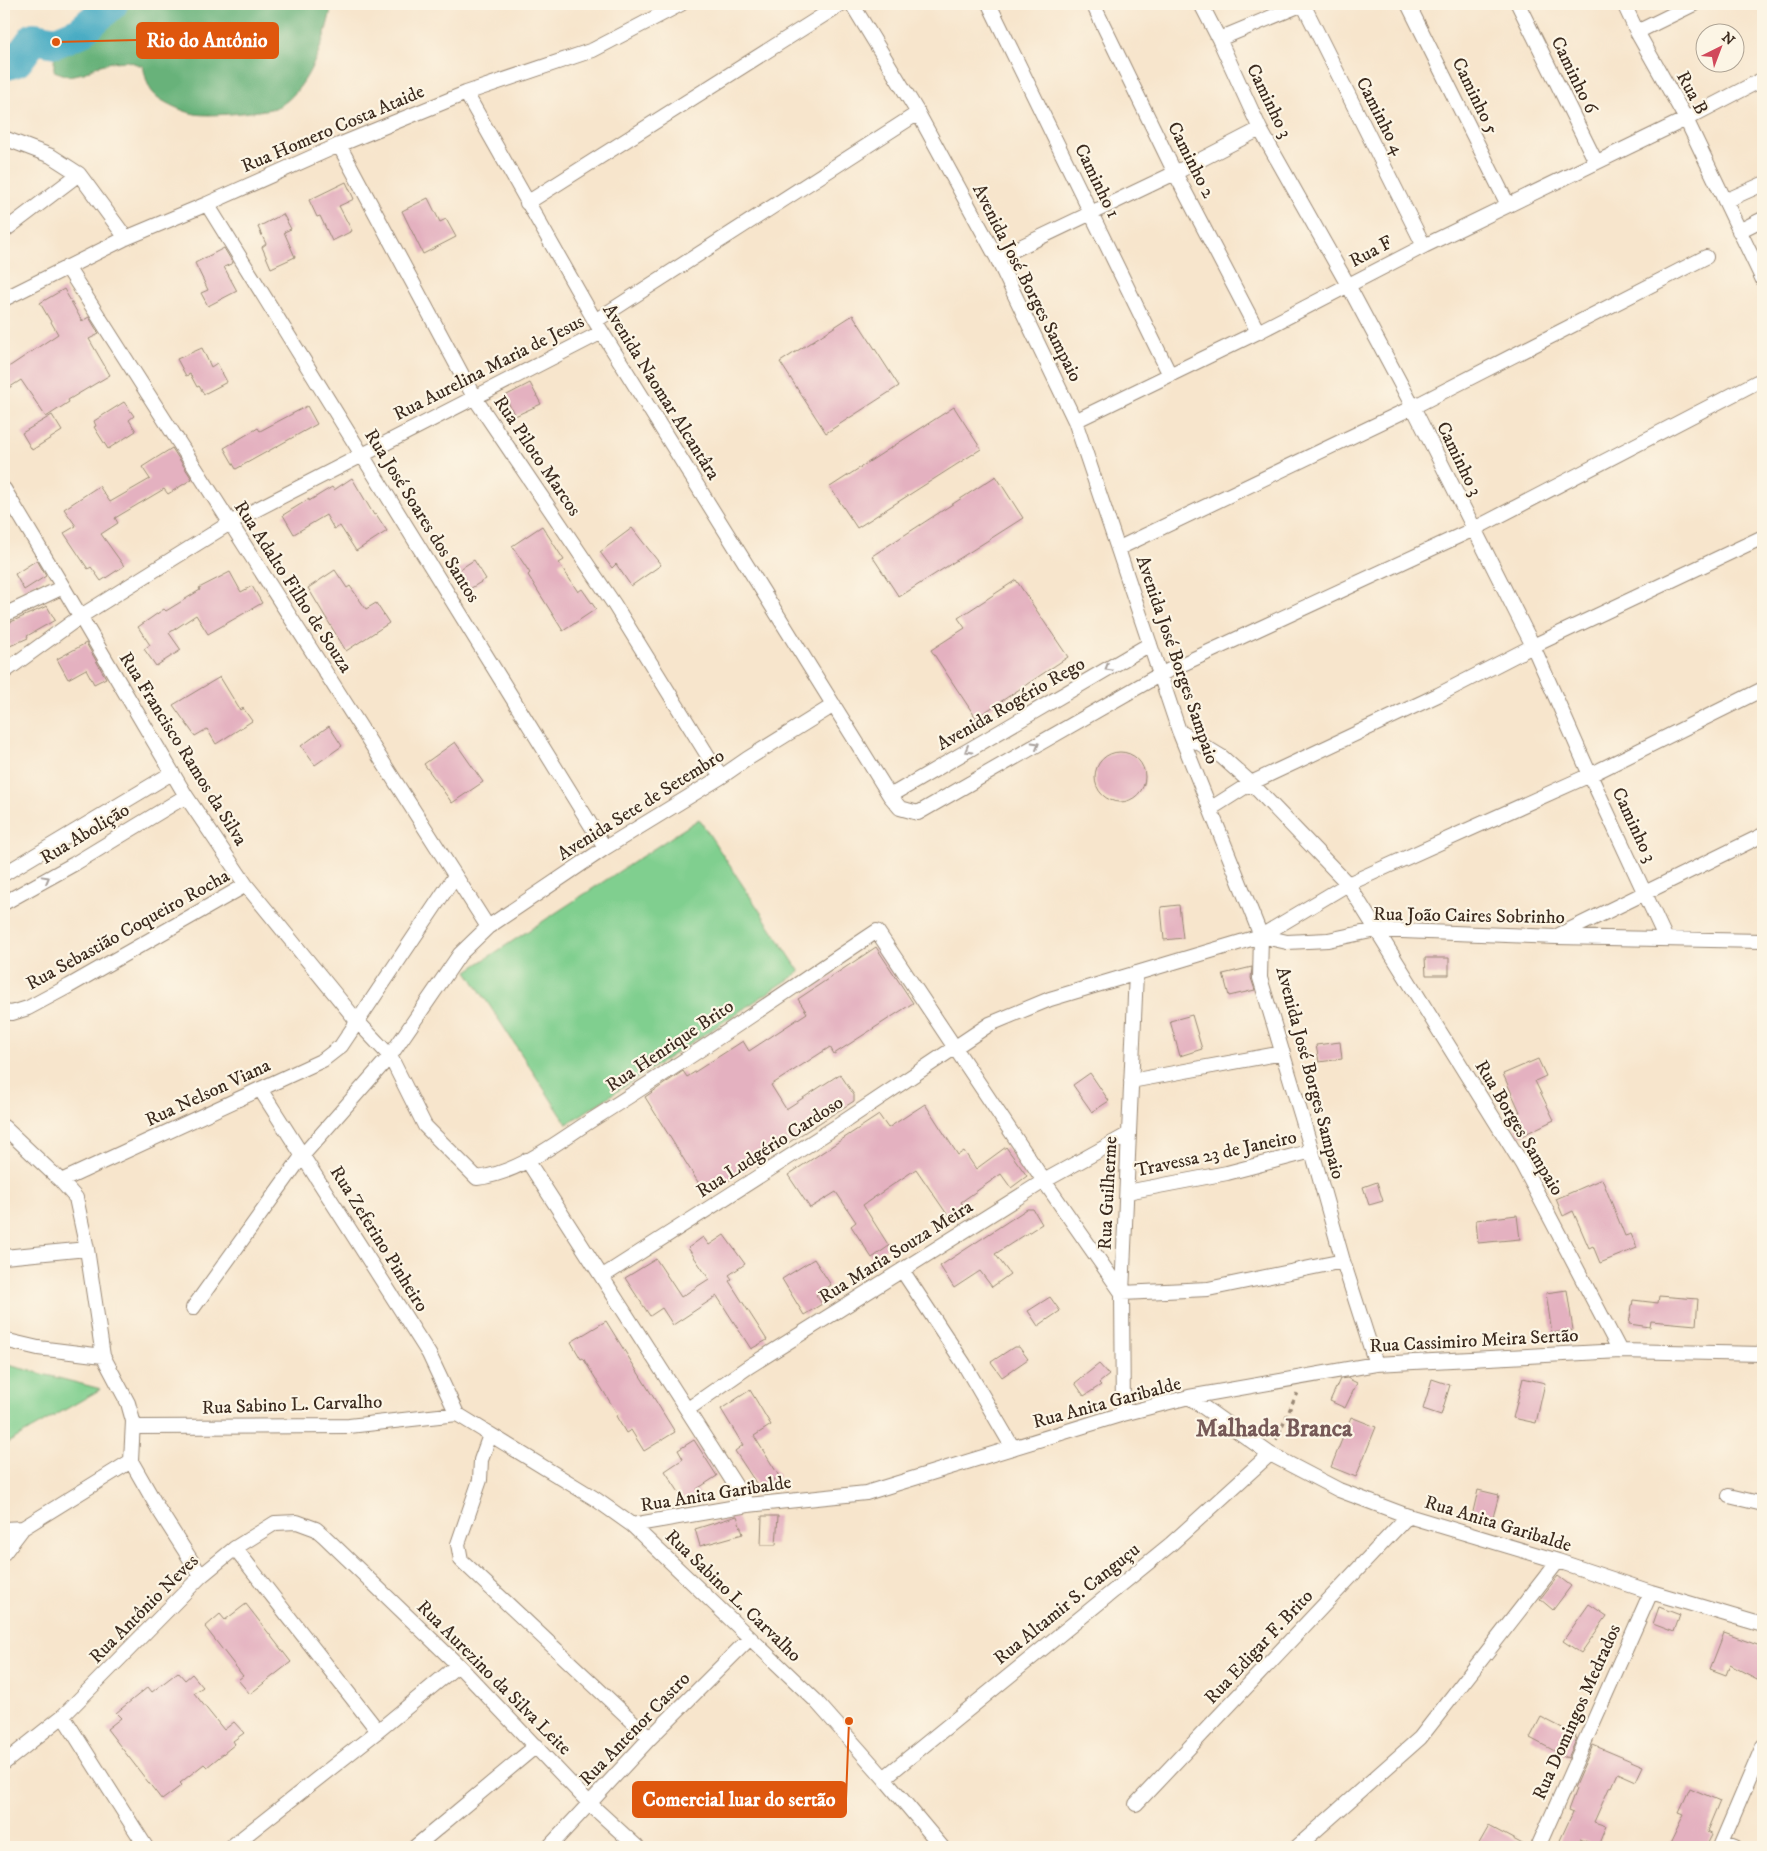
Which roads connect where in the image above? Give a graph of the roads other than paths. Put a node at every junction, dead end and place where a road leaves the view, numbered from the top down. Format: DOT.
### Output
graph roads {
  1 [pos="681,4"];
  2 [pos="841,4"];
  3 [pos="852,4"];
  4 [pos="990,4"];
  5 [pos="1093,4"];
  6 [pos="1201,4"];
  7 [pos="1303,4"];
  8 [pos="1408,4"];
  9 [pos="1518,4"];
  10 [pos="1624,4"];
  11 [pos="1694,4"];
  12 [pos="1637,32"];
  13 [pos="1219,39"];
  14 [pos="1763,79"];
  15 [pos="466,93"];
  16 [pos="918,113"];
  17 [pos="1686,119"];
  18 [pos="1260,129"];
  19 [pos="4,138"];
  20 [pos="339,146"];
  21 [pos="1596,162"];
  22 [pos="1175,173"];
  23 [pos="79,174"];
  24 [pos="1763,184"];
  25 [pos="1725,201"];
  26 [pos="527,203"];
  27 [pos="207,204"];
  28 [pos="1508,205"];
  29 [pos="1092,213"];
  30 [pos="1763,219"];
  31 [pos="4,231"];
  32 [pos="1739,231"];
  33 [pos="126,238"];
  34 [pos="1424,246"];
  35 [pos="1706,257"];
  36 [pos="997,258"];
  37 [pos="66,267"];
  38 [pos="1763,280"];
  39 [pos="1348,286"];
  40 [pos="4,299"];
  41 [pos="598,327"];
  42 [pos="1258,332"];
  43 [pos="1170,375"];
  44 [pos="1763,382"];
  45 [pos="474,397"];
  46 [pos="1413,407"];
  47 [pos="1075,421"];
  48 [pos="362,454"];
  49 [pos="4,489"];
  50 [pos="230,523"];
  51 [pos="1474,529"];
  52 [pos="1763,537"];
  53 [pos="1119,548"];
  54 [pos="63,587"];
  55 [pos="4,616"];
  56 [pos="81,616"];
  57 [pos="1150,644"];
  58 [pos="1533,646"];
  59 [pos="4,672"];
  60 [pos="1159,675"];
  61 [pos="1763,689"];
  62 [pos="834,705"];
  63 [pos="1179,730"];
  64 [pos="172,773"];
  65 [pos="1590,775"];
  66 [pos="721,777"];
  67 [pos="1251,783"];
  68 [pos="186,796"];
  69 [pos="890,796"];
  70 [pos="1210,809"];
  71 [pos="1763,835"];
  72 [pos="606,848"];
  73 [pos="4,874"];
  74 [pos="455,876"];
  75 [pos="1348,884"];
  76 [pos="246,885"];
  77 [pos="1645,893"];
  78 [pos="4,903"];
  79 [pos="488,927"];
  80 [pos="1376,930"];
  81 [pos="1261,936"];
  82 [pos="1556,937"];
  83 [pos="1666,939"];
  84 [pos="1763,941"];
  85 [pos="1136,973"];
  86 [pos="4,1012"];
  87 [pos="357,1021"];
  88 [pos="956,1047"];
  89 [pos="1283,1053"];
  90 [pos="390,1056"];
  91 [pos="1131,1081"];
  92 [pos="260,1089"];
  93 [pos="4,1127"];
  94 [pos="1130,1134"];
  95 [pos="1312,1151"];
  96 [pos="303,1155"];
  97 [pos="527,1160"];
  98 [pos="477,1178"];
  99 [pos="61,1182"];
  100 [pos="1044,1182"];
  101 [pos="1127,1192"];
  102 [pos="87,1249"];
  103 [pos="4,1257"];
  104 [pos="1343,1261"];
  105 [pos="902,1270"];
  106 [pos="603,1276"];
  107 [pos="1122,1293"];
  108 [pos="193,1308"];
  109 [pos="4,1340"];
  110 [pos="1620,1351"];
  111 [pos="1763,1354"];
  112 [pos="103,1356"];
  113 [pos="1376,1364"];
  114 [pos="1189,1397"];
  115 [pos="688,1409"];
  116 [pos="457,1414"];
  117 [pos="1123,1414"];
  118 [pos="133,1427"];
  119 [pos="490,1435"];
  120 [pos="1013,1448"];
  121 [pos="1270,1454"];
  122 [pos="131,1461"];
  123 [pos="1729,1496"];
  124 [pos="1763,1504"];
  125 [pos="748,1505"];
  126 [pos="1408,1516"];
  127 [pos="632,1526"];
  128 [pos="4,1528"];
  129 [pos="23,1528"];
  130 [pos="324,1536"];
  131 [pos="235,1548"];
  132 [pos="4,1552"];
  133 [pos="1558,1561"];
  134 [pos="201,1576"];
  135 [pos="1651,1592"];
  136 [pos="1763,1625"];
  137 [pos="750,1638"];
  138 [pos="458,1665"];
  139 [pos="63,1716"];
  140 [pos="378,1731"];
  141 [pos="650,1738"];
  142 [pos="536,1746"];
  143 [pos="1763,1746"];
  144 [pos="4,1764"];
  145 [pos="884,1778"];
  146 [pos="590,1804"];
  147 [pos="1136,1804"];
  148 [pos="1721,1845"];
  149 [pos="146,1847"];
  150 [pos="231,1847"];
  151 [pos="415,1847"];
  152 [pos="549,1847"];
  153 [pos="637,1847"];
  154 [pos="942,1847"];
  155 [pos="1297,1847"];
  156 [pos="1538,1847"];
  157 [pos="1736,1847"];
  1 -- 15 [label="street, Rua Homero Costa Ataide"];
  2 -- 26 [label="street"];
  3 -- 16 [label="street, Avenida José Borges Sampaio"];
  4 -- 29 [label="street, Caminho 1"];
  5 -- 22 [label="street, Caminho 2"];
  6 -- 13 [label="street, Caminho 3"];
  7 -- 13 [label="street"];
  7 -- 34 [label="street, Caminho 4"];
  8 -- 28 [label="street, Caminho 5"];
  9 -- 21 [label="street, Caminho 6"];
  10 -- 12 [label="street, Rua B"];
  11 -- 12 [label="street"];
  12 -- 17 [label="street, Rua B"];
  13 -- 18 [label="street, Caminho 3"];
  14 -- 17 [label="street, Rua F"];
  15 -- 20 [label="street, Rua Homero Costa Ataide"];
  15 -- 26 [label="street, Avenida Naomar Alcantâra"];
  16 -- 36 [label="street, Avenida José Borges Sampaio"];
  16 -- 41 [label="street, Rua Aurelina Maria de Jesus"];
  17 -- 21 [label="street, Rua F"];
  17 -- 25 [label="street, Rua B"];
  18 -- 22 [label="street"];
  18 -- 39 [label="street, Caminho 3"];
  19 -- 23 [label="street"];
  20 -- 27 [label="street, Rua Homero Costa Ataide"];
  20 -- 45 [label="street, Rua Piloto Marcos"];
  21 -- 28 [label="street, Rua F"];
  22 -- 29 [label="street"];
  22 -- 42 [label="street, Caminho 2"];
  23 -- 31 [label="street"];
  23 -- 33 [label="street"];
  24 -- 25 [label="street"];
  25 -- 32 [label="street, Rua B"];
  26 -- 41 [label="street, Avenida Naomar Alcantâra"];
  27 -- 33 [label="street, Rua Homero Costa Ataide"];
  27 -- 48 [label="street, Rua José Soares dos Santos"];
  28 -- 34 [label="street, Rua F"];
  29 -- 36 [label="street"];
  29 -- 43 [label="street, Caminho 1"];
  30 -- 32 [label="street"];
  32 -- 38 [label="street, Rua B"];
  33 -- 37 [label="street, Rua Homero Costa Ataide"];
  34 -- 39 [label="street, Rua F"];
  35 -- 46 [label="street"];
  36 -- 47 [label="street, Avenida José Borges Sampaio"];
  37 -- 40 [label="street, Rua Homero Costa Ataide"];
  37 -- 50 [label="street, Rua Adalto Filho de Souza"];
  39 -- 42 [label="street, Rua F"];
  39 -- 46 [label="street, Caminho 3"];
  41 -- 45 [label="street, Rua Aurelina Maria de Jesus"];
  41 -- 62 [label="street, Avenida Naomar Alcantâra"];
  42 -- 43 [label="street, Rua F"];
  43 -- 47 [label="street, Rua F"];
  44 -- 51 [label="street"];
  45 -- 48 [label="street, Rua Aurelina Maria de Jesus"];
  45 -- 66 [label="street, Rua Piloto Marcos"];
  46 -- 51 [label="street, Caminho 3"];
  46 -- 53 [label="street"];
  47 -- 53 [label="street, Avenida José Borges Sampaio"];
  48 -- 50 [label="street, Rua Aurelina Maria de Jesus"];
  48 -- 72 [label="street, Rua José Soares dos Santos"];
  49 -- 54 [label="street, Rua Francisco Ramos da Silva"];
  50 -- 56 [label="street, Rua Aurelina Maria de Jesus"];
  50 -- 74 [label="street, Rua Adalto Filho de Souza"];
  51 -- 58 [label="street, Caminho 3"];
  51 -- 60 [label="street"];
  52 -- 58 [label="street"];
  53 -- 57 [label="street, Avenida José Borges Sampaio"];
  54 -- 55 [label="street"];
  54 -- 56 [label="street, Rua Francisco Ramos da Silva"];
  56 -- 59 [label="street, Rua Aurelina Maria de Jesus"];
  56 -- 64 [label="street, Rua Francisco Ramos da Silva"];
  57 -- 60 [label="street, Avenida José Borges Sampaio"];
  57 -- 69 [label="street, Avenida Rogério Rego, one-way"];
  58 -- 65 [label="street, Caminho 3"];
  58 -- 67 [label="street"];
  60 -- 63 [label="street, Avenida José Borges Sampaio"];
  69 -- 60 [label="street, one-way"];
  61 -- 65 [label="street"];
  62 -- 66 [label="street, Avenida Sete de Setembro"];
  62 -- 69 [label="street"];
  63 -- 67 [label="street, Rua Borges Sampaio"];
  63 -- 70 [label="street, Avenida José Borges Sampaio"];
  64 -- 68 [label="street, Rua Francisco Ramos da Silva"];
  64 -- 73 [label="street, Rua Abolição"];
  65 -- 75 [label="street"];
  65 -- 77 [label="street, Caminho 3"];
  66 -- 72 [label="street, Avenida Sete de Setembro"];
  67 -- 70 [label="street"];
  67 -- 75 [label="street, Rua Borges Sampaio"];
  68 -- 76 [label="street, Rua Francisco Ramos da Silva"];
  78 -- 68 [label="street, Rua Abolição, one-way"];
  70 -- 81 [label="street, Avenida José Borges Sampaio"];
  71 -- 77 [label="street"];
  72 -- 79 [label="street, Avenida Sete de Setembro"];
  74 -- 79 [label="street, Rua Adalto Filho de Souza"];
  74 -- 87 [label="street, Rua Nelson Viana"];
  75 -- 80 [label="street, Rua Borges Sampaio"];
  75 -- 81 [label="street"];
  76 -- 86 [label="street, Rua Sebastião Coqueiro Rocha"];
  76 -- 87 [label="street, Rua Francisco Ramos da Silva"];
  77 -- 82 [label="street"];
  77 -- 83 [label="street, Caminho 3"];
  79 -- 90 [label="street, Avenida Sete de Setembro"];
  80 -- 81 [label="street, Rua João Caires Sobrinho"];
  80 -- 82 [label="street, Rua João Caires Sobrinho"];
  80 -- 110 [label="street, Rua Borges Sampaio"];
  81 -- 85 [label="street, Rua João Caires Sobrinho"];
  81 -- 89 [label="street, Avenida José Borges Sampaio"];
  82 -- 83 [label="street, Rua João Caires Sobrinho"];
  83 -- 84 [label="street, Rua João Caires Sobrinho"];
  85 -- 88 [label="street, Rua João Caires Sobrinho"];
  85 -- 91 [label="street, Rua Guilherme"];
  87 -- 90 [label="street, Rua Francisco Ramos da Silva"];
  87 -- 92 [label="street, Rua Nelson Viana"];
  88 -- 97 [label="street, Rua Henrique Brito"];
  88 -- 100 [label="street"];
  88 -- 106 [label="street, Rua Ludgério Cardoso"];
  89 -- 91 [label="street"];
  89 -- 95 [label="street, Avenida José Borges Sampaio"];
  90 -- 96 [label="street, Avenida Sete de Setembro"];
  90 -- 98 [label="street, Rua Francisco Ramos da Silva"];
  91 -- 94 [label="street, Rua Guilherme"];
  92 -- 96 [label="street, Rua Zeferino Pinheiro"];
  92 -- 99 [label="street, Rua Nelson Viana"];
  93 -- 99 [label="street"];
  94 -- 100 [label="street, Rua Maria Souza Meira"];
  94 -- 101 [label="street, Rua Guilherme"];
  95 -- 101 [label="street, Travessa 23 de Janeiro"];
  95 -- 104 [label="street, Avenida José Borges Sampaio"];
  96 -- 108 [label="street, Avenida Sete de Setembro"];
  96 -- 116 [label="street, Rua Zeferino Pinheiro"];
  97 -- 98 [label="street, Rua Henrique Brito"];
  97 -- 106 [label="street"];
  99 -- 102 [label="street"];
  100 -- 105 [label="street, Rua Maria Souza Meira"];
  100 -- 107 [label="street"];
  101 -- 107 [label="street, Rua Guilherme"];
  102 -- 103 [label="street"];
  102 -- 112 [label="street"];
  104 -- 107 [label="street"];
  104 -- 113 [label="street, Avenida José Borges Sampaio"];
  105 -- 115 [label="street, Rua Maria Souza Meira"];
  105 -- 120 [label="street"];
  106 -- 115 [label="street"];
  107 -- 117 [label="street, Rua Guilherme"];
  109 -- 112 [label="street"];
  110 -- 111 [label="street, Rua Cassimiro Meira Sertão"];
  110 -- 113 [label="street, Rua Cassimiro Meira Sertão"];
  112 -- 118 [label="street"];
  113 -- 114 [label="street, Rua Cassimiro Meira Sertão"];
  114 -- 117 [label="street, Rua Anita Garibalde"];
  114 -- 121 [label="street, Rua Anita Garibalde"];
  115 -- 125 [label="street"];
  116 -- 118 [label="street, Rua Sabino L. Carvalho"];
  116 -- 119 [label="street, Rua Sabino L. Carvalho"];
  117 -- 120 [label="street, Rua Anita Garibalde"];
  118 -- 122 [label="street"];
  119 -- 127 [label="street, Rua Sabino L. Carvalho"];
  119 -- 141 [label="street"];
  120 -- 125 [label="street, Rua Anita Garibalde"];
  121 -- 126 [label="street, Rua Anita Garibalde"];
  121 -- 145 [label="street, Rua Altamir S. Canguçu"];
  122 -- 129 [label="street"];
  122 -- 134 [label="street"];
  123 -- 124 [label="street"];
  125 -- 127 [label="street, Rua Anita Garibalde"];
  126 -- 133 [label="street, Rua Anita Garibalde"];
  126 -- 147 [label="street, Rua Edigar F. Brito"];
  127 -- 137 [label="street, Rua Sabino L. Carvalho"];
  128 -- 129 [label="street"];
  129 -- 132 [label="street"];
  130 -- 131 [label="street, Rua Antônio Neves"];
  130 -- 138 [label="street, Rua Aurezino da Silva Leite"];
  131 -- 134 [label="street, Rua Antônio Neves"];
  131 -- 140 [label="street"];
  133 -- 135 [label="street, Rua Anita Garibalde"];
  133 -- 155 [label="street"];
  134 -- 139 [label="street, Rua Antônio Neves"];
  135 -- 136 [label="street, Rua Anita Garibalde"];
  135 -- 156 [label="street, Rua Domingos Medrados"];
  137 -- 141 [label="street, Rua Antenor Castro"];
  137 -- 145 [label="street, Rua Sabino L. Carvalho"];
  138 -- 140 [label="street"];
  138 -- 142 [label="street, Rua Aurezino da Silva Leite"];
  139 -- 144 [label="street, Rua Antônio Neves"];
  139 -- 149 [label="street"];
  140 -- 150 [label="street"];
  141 -- 146 [label="street, Rua Antenor Castro"];
  142 -- 146 [label="street, Rua Aurezino da Silva Leite"];
  142 -- 151 [label="street"];
  143 -- 148 [label="street"];
  145 -- 154 [label="street, Rua Sabino L. Carvalho"];
  146 -- 152 [label="street, Rua Antenor Castro"];
  146 -- 153 [label="street, Rua Aurezino da Silva Leite"];
  148 -- 157 [label="street"];
}
